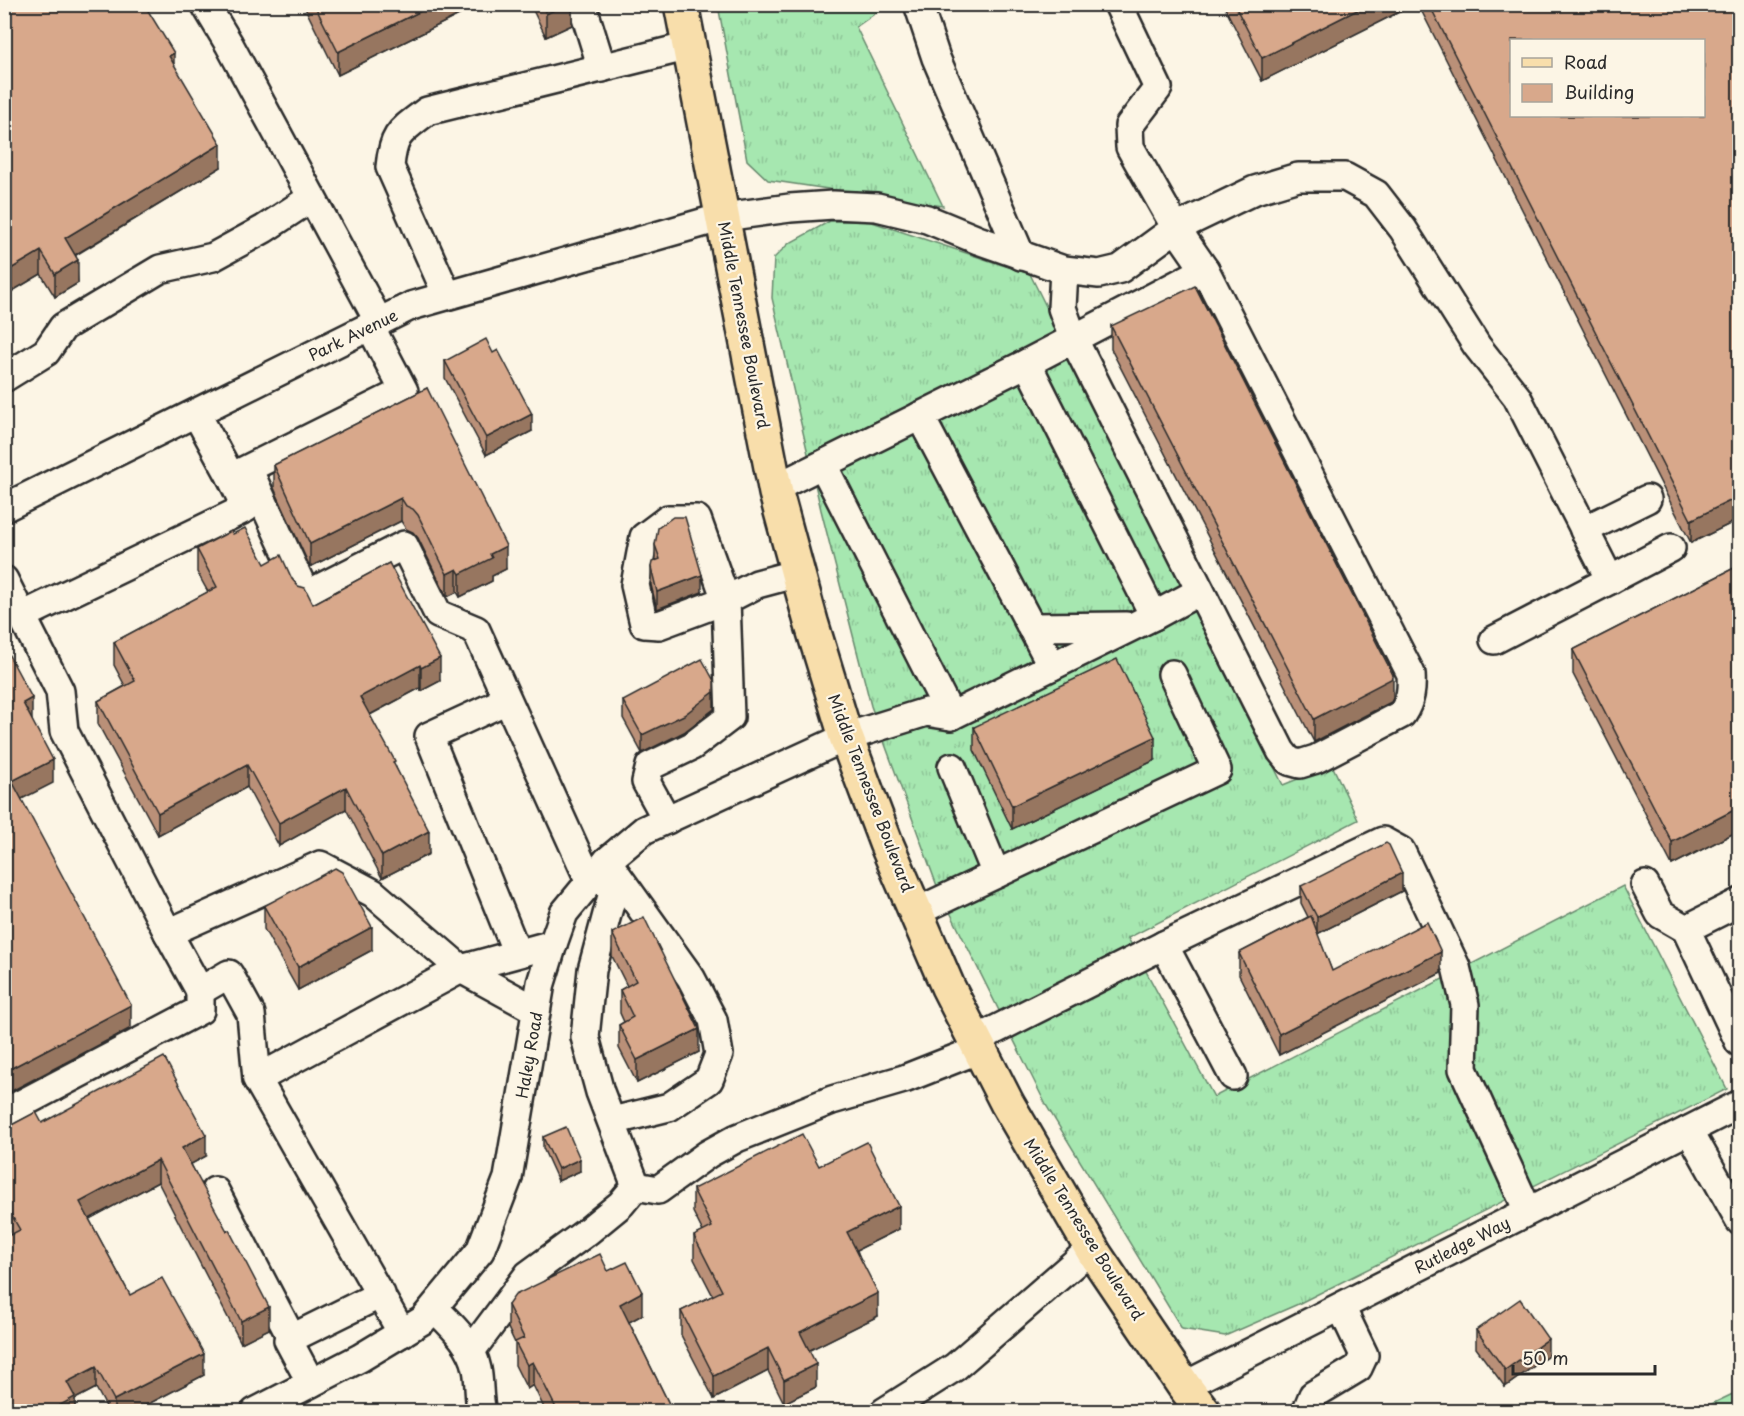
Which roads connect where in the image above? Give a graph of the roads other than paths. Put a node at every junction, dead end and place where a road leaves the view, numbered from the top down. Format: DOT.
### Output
graph roads {
  1 [pos="205,4"];
  2 [pos="582,4"];
  3 [pos="681,4"];
  4 [pos="918,4"];
  5 [pos="1118,4"];
  6 [pos="690,46"];
  7 [pos="602,68"];
  8 [pos="311,198"];
  9 [pos="723,218"];
  10 [pos="1176,228"];
  11 [pos="1021,256"];
  12 [pos="1064,270"];
  13 [pos="1205,270"];
  14 [pos="447,296"];
  15 [pos="374,324"];
  16 [pos="1073,338"];
  17 [pos="1027,363"];
  18 [pos="4,378"];
  19 [pos="196,412"];
  20 [pos="920,416"];
  21 [pos="823,465"];
  22 [pos="239,473"];
  23 [pos="776,488"];
  24 [pos="1647,500"];
  25 [pos="4,508"];
  26 [pos="1584,530"];
  27 [pos="1671,548"];
  28 [pos="798,573"];
  29 [pos="4,579"];
  30 [pos="1610,580"];
  31 [pos="1200,591"];
  32 [pos="22,616"];
  33 [pos="1144,621"];
  34 [pos="1031,627"];
  35 [pos="1494,640"];
  36 [pos="1052,666"];
  37 [pos="1172,675"];
  38 [pos="507,700"];
  39 [pos="951,716"];
  40 [pos="846,737"];
  41 [pos="952,767"];
  42 [pos="667,819"];
  43 [pos="608,861"];
  44 [pos="996,874"];
  45 [pos="590,882"];
  46 [pos="1645,885"];
  47 [pos="1740,902"];
  48 [pos="916,912"];
  49 [pos="1686,929"];
  50 [pos="168,933"];
  51 [pos="553,944"];
  52 [pos="1164,945"];
  53 [pos="517,953"];
  54 [pos="460,969"];
  55 [pos="200,991"];
  56 [pos="537,1010"];
  57 [pos="1739,1042"];
  58 [pos="978,1044"];
  59 [pos="1233,1076"];
  60 [pos="257,1079"];
  61 [pos="1740,1104"];
  62 [pos="4,1113"];
  63 [pos="612,1121"];
  64 [pos="1689,1130"];
  65 [pos="636,1186"];
  66 [pos="215,1191"];
  67 [pos="1528,1211"];
  68 [pos="1740,1221"];
  69 [pos="1092,1248"];
  70 [pos="381,1294"];
  71 [pos="1341,1306"];
  72 [pos="434,1308"];
  73 [pos="402,1333"];
  74 [pos="292,1339"];
  75 [pos="471,1351"];
  76 [pos="311,1383"];
  77 [pos="1184,1386"];
  78 [pos="255,1412"];
  79 [pos="482,1412"];
  80 [pos="884,1412"];
  81 [pos="1204,1412"];
  82 [pos="1306,1412"];
  1 -- 8 [label="street"];
  2 -- 7 [label="street"];
  3 -- 6 [label="main road, Middle Tennessee Boulevard"];
  4 -- 11 [label="street"];
  5 -- 10 [label="street"];
  6 -- 7 [label="street"];
  6 -- 9 [label="main road, Middle Tennessee Boulevard"];
  7 -- 14 [label="street"];
  8 -- 15 [label="street"];
  8 -- 18 [label="street"];
  9 -- 11 [label="street, Park Avenue"];
  9 -- 14 [label="street, Park Avenue"];
  9 -- 23 [label="main road, Middle Tennessee Boulevard"];
  10 -- 12 [label="street, Park Avenue"];
  10 -- 13 [label="street"];
  10 -- 26 [label="street, Park Avenue"];
  11 -- 12 [label="street, Park Avenue"];
  12 -- 16 [label="street"];
  13 -- 16 [label="street"];
  13 -- 31 [label="street"];
  14 -- 15 [label="street, Park Avenue"];
  15 -- 19 [label="street, Park Avenue"];
  15 -- 22 [label="street"];
  16 -- 17 [label="street"];
  16 -- 31 [label="street"];
  17 -- 20 [label="street"];
  17 -- 33 [label="street"];
  19 -- 22 [label="street"];
  19 -- 25 [label="street, Park Avenue"];
  20 -- 21 [label="street"];
  20 -- 34 [label="street"];
  21 -- 23 [label="street"];
  21 -- 39 [label="street"];
  22 -- 32 [label="street"];
  22 -- 38 [label="street"];
  23 -- 28 [label="main road, Middle Tennessee Boulevard"];
  24 -- 26 [label="street"];
  26 -- 30 [label="street, Park Avenue"];
  27 -- 30 [label="street"];
  28 -- 40 [label="main road, Middle Tennessee Boulevard"];
  28 -- 42 [label="street"];
  29 -- 32 [label="street"];
  30 -- 35 [label="street"];
  31 -- 33 [label="street"];
  32 -- 50 [label="street"];
  33 -- 34 [label="street"];
  33 -- 36 [label="street"];
  34 -- 36 [label="street"];
  36 -- 39 [label="street"];
  37 -- 44 [label="street"];
  38 -- 45 [label="street"];
  38 -- 53 [label="street"];
  39 -- 40 [label="street, Haley Road"];
  40 -- 42 [label="street, Haley Road"];
  40 -- 48 [label="main road, Middle Tennessee Boulevard"];
  41 -- 44 [label="street"];
  42 -- 43 [label="street, Haley Road"];
  43 -- 45 [label="street, Haley Road"];
  43 -- 63 [label="street"];
  43 -- 63 [label="street"];
  44 -- 48 [label="street"];
  45 -- 51 [label="street, Haley Road"];
  46 -- 49 [label="street"];
  47 -- 49 [label="street"];
  48 -- 58 [label="main road, Middle Tennessee Boulevard"];
  49 -- 57 [label="street"];
  50 -- 54 [label="street"];
  50 -- 55 [label="street"];
  51 -- 53 [label="street"];
  51 -- 56 [label="street, Haley Road"];
  52 -- 58 [label="street"];
  52 -- 59 [label="street"];
  52 -- 67 [label="street"];
  53 -- 54 [label="street"];
  54 -- 56 [label="street"];
  54 -- 60 [label="street"];
  55 -- 60 [label="street"];
  55 -- 62 [label="street"];
  56 -- 72 [label="street, Haley Road"];
  58 -- 65 [label="street"];
  58 -- 69 [label="main road, Middle Tennessee Boulevard"];
  60 -- 70 [label="street"];
  61 -- 64 [label="street, Rutledge Way"];
  63 -- 65 [label="street"];
  64 -- 67 [label="street, Rutledge Way"];
  64 -- 68 [label="street"];
  65 -- 75 [label="street"];
  66 -- 74 [label="street"];
  67 -- 71 [label="street, Rutledge Way"];
  69 -- 77 [label="main road, Middle Tennessee Boulevard"];
  69 -- 80 [label="street"];
  70 -- 73 [label="street"];
  70 -- 74 [label="street"];
  71 -- 77 [label="street, Rutledge Way"];
  71 -- 82 [label="street"];
  72 -- 73 [label="street, Haley Road"];
  72 -- 75 [label="street"];
  73 -- 76 [label="street, Haley Road"];
  74 -- 76 [label="street"];
  75 -- 79 [label="street"];
  76 -- 78 [label="street, Haley Road"];
  77 -- 81 [label="main road, Middle Tennessee Boulevard"];
}
